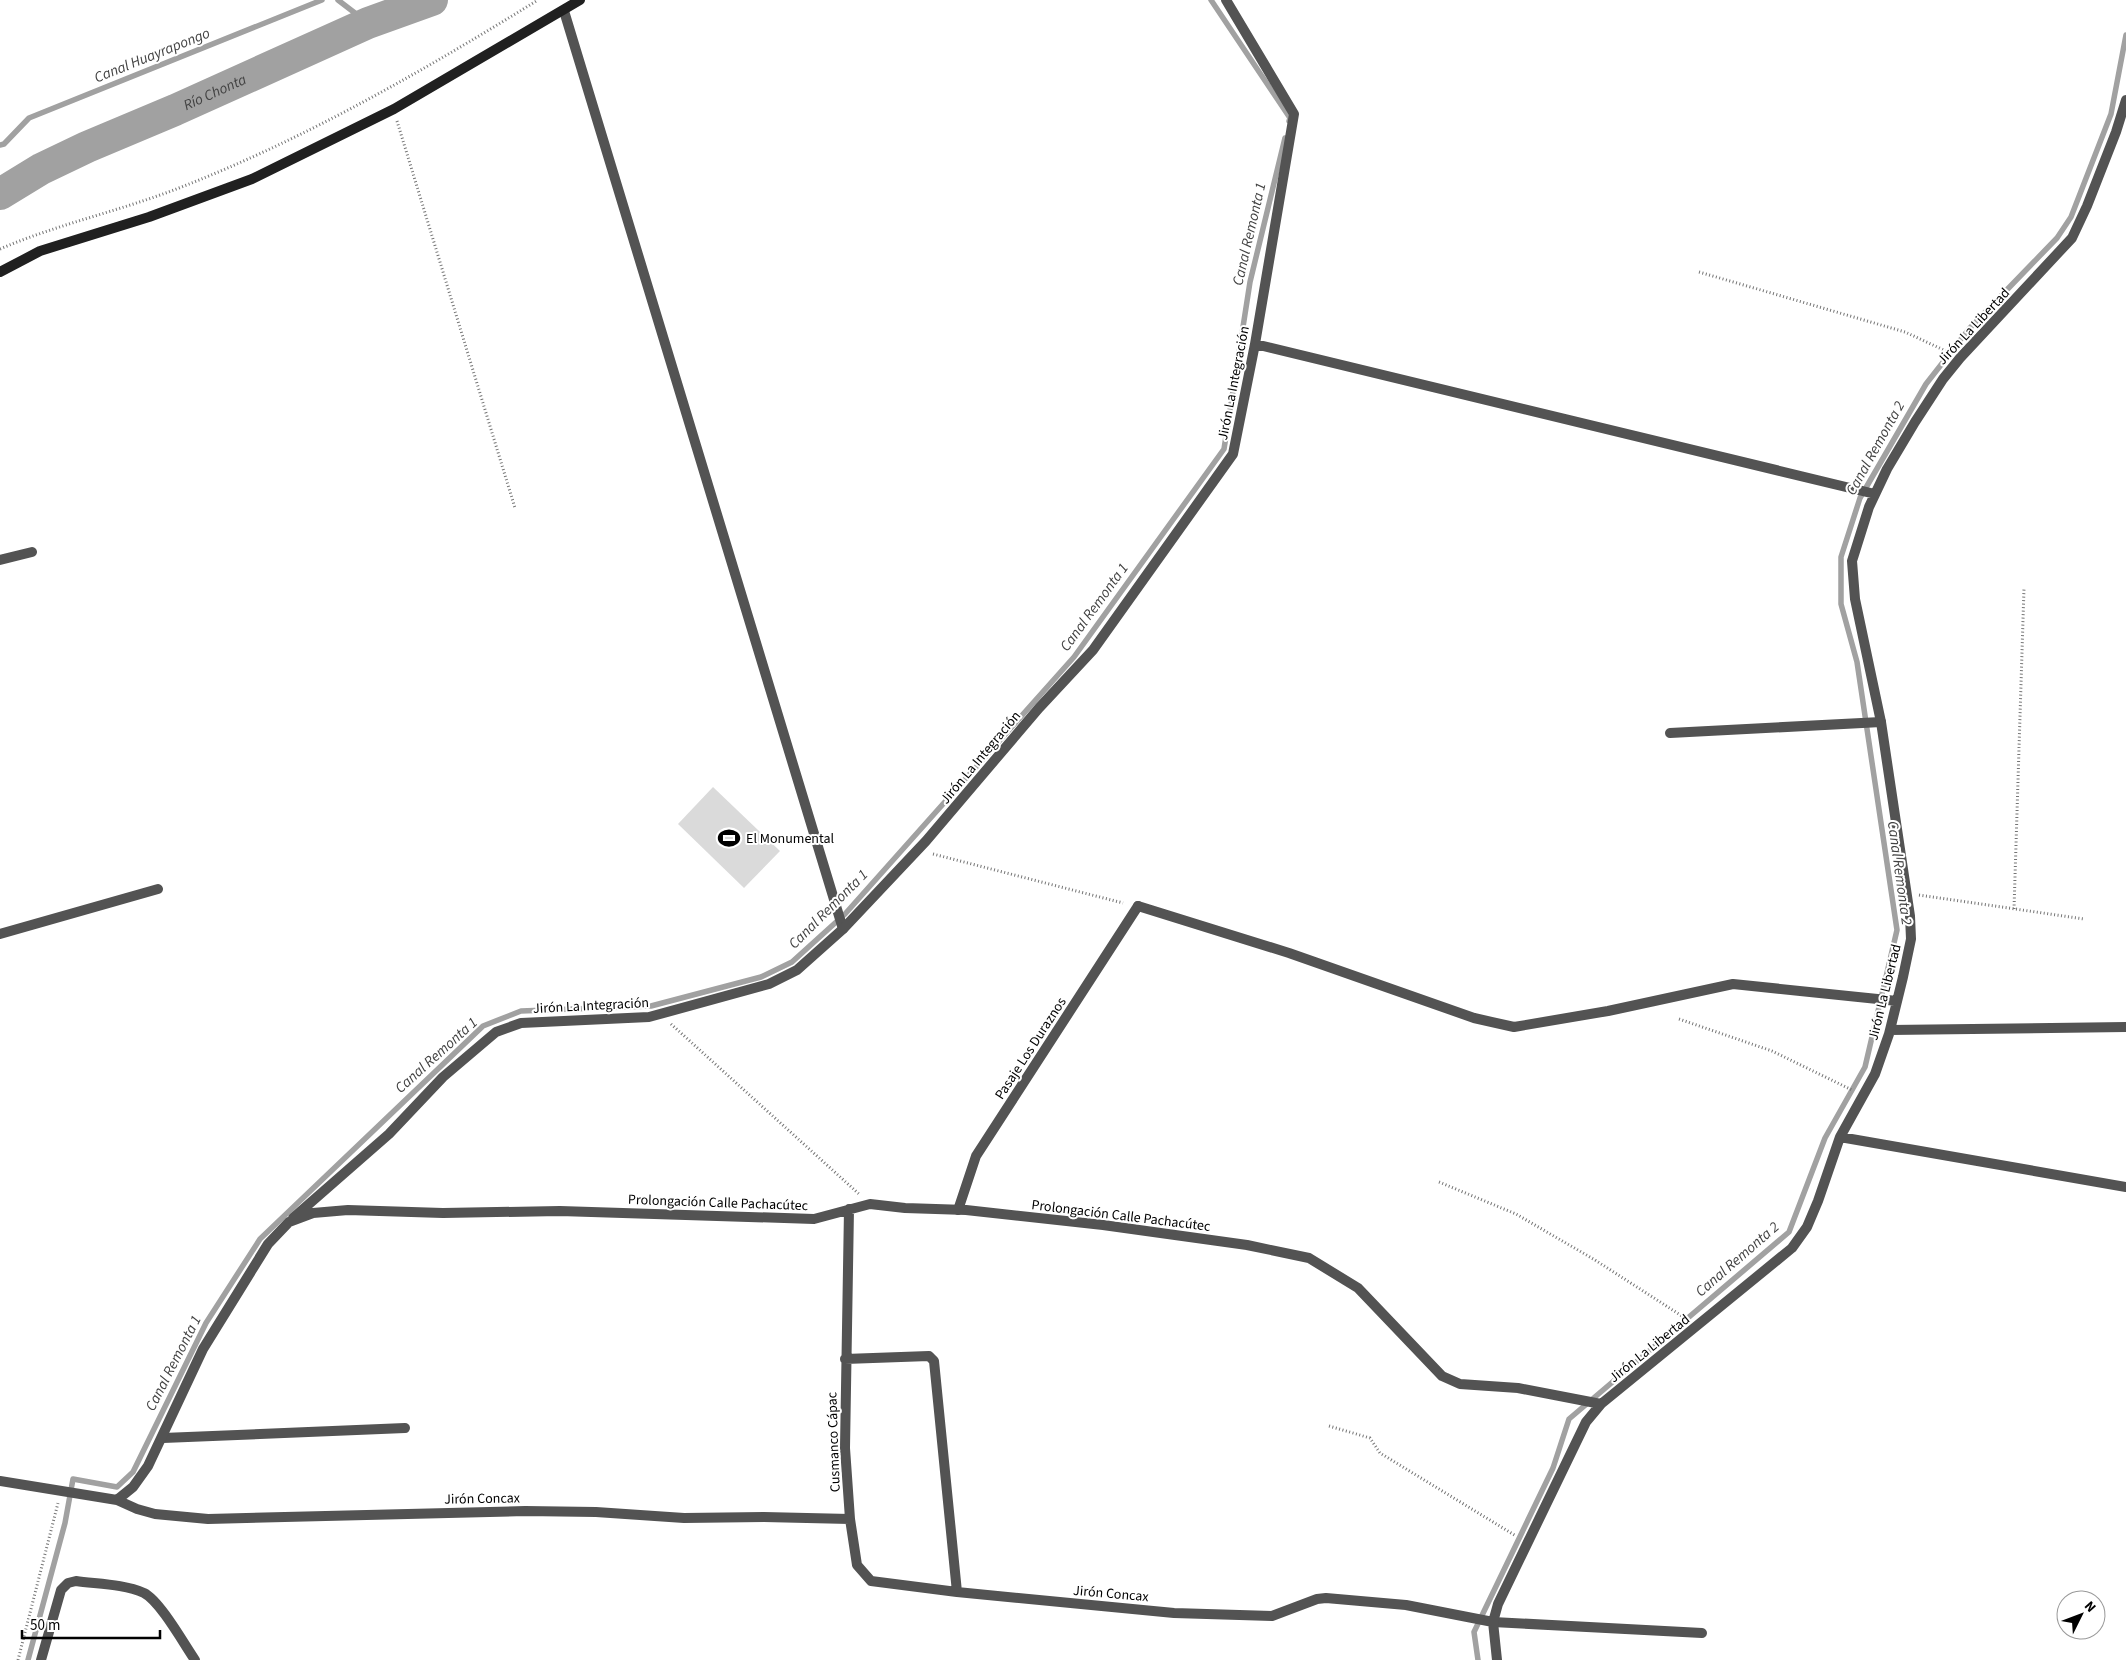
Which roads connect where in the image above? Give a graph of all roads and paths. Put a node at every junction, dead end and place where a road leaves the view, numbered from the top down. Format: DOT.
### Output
graph roads {
  1 [pos="538,0"];
  2 [pos="580,0"];
  3 [pos="1226,0"];
  4 [pos="564,11"];
  5 [pos="2126,100"];
  6 [pos="394,109"];
  7 [pos="0,249"];
  8 [pos="0,272"];
  9 [pos="1699,272"];
  10 [pos="1255,344"];
  11 [pos="1960,358"];
  12 [pos="1875,494"];
  13 [pos="515,508"];
  14 [pos="32,552"];
  15 [pos="0,560"];
  16 [pos="2024,588"];
  17 [pos="1880,722"];
  18 [pos="1670,733"];
  19 [pos="918,850"];
  20 [pos="158,889"];
  21 [pos="1906,893"];
  22 [pos="1138,906"];
  23 [pos="2014,909"];
  24 [pos="2084,919"];
  25 [pos="843,929"];
  26 [pos="0,934"];
  27 [pos="1897,1001"];
  28 [pos="659,1014"];
  29 [pos="1679,1019"];
  30 [pos="2126,1028"];
  31 [pos="1890,1030"];
  32 [pos="1864,1095"];
  33 [pos="1840,1137"];
  34 [pos="1439,1182"];
  35 [pos="2126,1187"];
  36 [pos="870,1204"];
  37 [pos="849,1209"];
  38 [pos="958,1210"];
  39 [pos="289,1222"];
  40 [pos="1698,1326"];
  41 [pos="845,1359"];
  42 [pos="1601,1404"];
  43 [pos="1329,1426"];
  44 [pos="405,1428"];
  45 [pos="163,1438"];
  46 [pos="0,1481"];
  47 [pos="61,1491"];
  48 [pos="117,1500"];
  49 [pos="850,1519"];
  50 [pos="1528,1543"];
  51 [pos="957,1592"];
  52 [pos="1493,1622"];
  53 [pos="1702,1634"];
  54 [pos="18,1660"];
  55 [pos="41,1660"];
  56 [pos="195,1660"];
  57 [pos="1496,1660"];
  1 -- 7 [label="path"];
  2 -- 4 [label="main road"];
  3 -- 10 [label="street, Jirón La Integración"];
  4 -- 6 [label="main road"];
  4 -- 25 [label="street"];
  5 -- 11 [label="street, Jirón La Libertad"];
  6 -- 8 [label="main road"];
  6 -- 13 [label="path"];
  9 -- 11 [label="path"];
  10 -- 12 [label="street"];
  10 -- 19 [label="street, Jirón La Integración"];
  11 -- 12 [label="street, Jirón La Libertad"];
  12 -- 17 [label="street, Jirón La Libertad"];
  14 -- 15 [label="street"];
  16 -- 23 [label="path"];
  17 -- 18 [label="street"];
  17 -- 21 [label="street, Jirón La Libertad"];
  19 -- 22 [label="path"];
  19 -- 25 [label="street, Jirón La Integración"];
  20 -- 26 [label="street"];
  21 -- 23 [label="path"];
  21 -- 27 [label="street, Jirón La Libertad"];
  22 -- 27 [label="street"];
  22 -- 38 [label="street, Pasaje Los Duraznos"];
  23 -- 24 [label="path"];
  25 -- 28 [label="street, Jirón La Integración"];
  27 -- 31 [label="street, Jirón La Libertad"];
  28 -- 36 [label="path"];
  28 -- 39 [label="street, Jirón La Integración"];
  29 -- 32 [label="path"];
  30 -- 31 [label="street"];
  31 -- 32 [label="street, Jirón La Libertad"];
  32 -- 33 [label="street, Jirón La Libertad"];
  33 -- 35 [label="street"];
  33 -- 40 [label="street, Jirón La Libertad"];
  34 -- 40 [label="path"];
  36 -- 37 [label="street, Prolongación Calle Pachacútec"];
  36 -- 38 [label="street, Prolongación Calle Pachacútec"];
  37 -- 39 [label="street, Prolongación Calle Pachacútec"];
  37 -- 41 [label="street, Cusmanco Cápac"];
  38 -- 42 [label="street, Prolongación Calle Pachacútec"];
  39 -- 45 [label="street, Prolongación Calle Pachacútec"];
  40 -- 42 [label="street, Jirón La Libertad"];
  41 -- 49 [label="street, Cusmanco Cápac"];
  41 -- 51 [label="street"];
  42 -- 50 [label="street, Jirón La Libertad"];
  43 -- 50 [label="path"];
  44 -- 45 [label="street"];
  45 -- 48 [label="street, Prolongación Calle Pachacútec"];
  46 -- 47 [label="street"];
  47 -- 48 [label="street"];
  47 -- 54 [label="path"];
  48 -- 49 [label="street, Jirón Concax"];
  49 -- 51 [label="street, Cusmanco Cápac"];
  50 -- 52 [label="street, Jirón La Libertad"];
  51 -- 52 [label="street, Jirón Concax"];
  52 -- 53 [label="street, Jirón Concax"];
  52 -- 57 [label="street, Jirón La Libertad"];
  55 -- 56 [label="street"];
}
